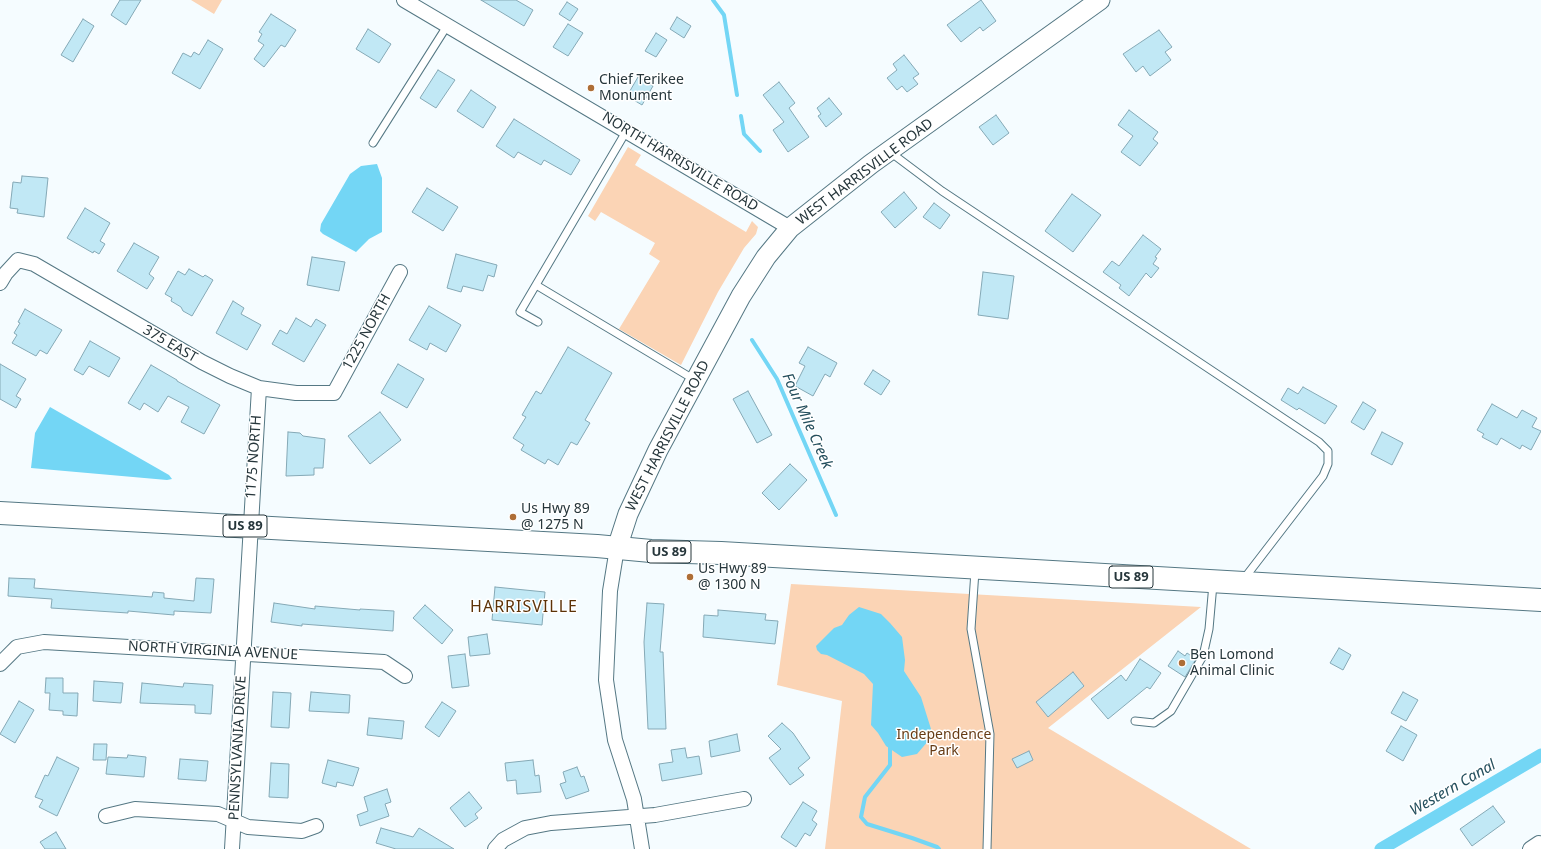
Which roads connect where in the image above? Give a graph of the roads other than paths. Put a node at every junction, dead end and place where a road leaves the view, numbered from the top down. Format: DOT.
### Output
graph roads {
  1 [pos="404,0"];
  2 [pos="1100,0"];
  3 [pos="448,26"];
  4 [pos="627,130"];
  5 [pos="373,144"];
  6 [pos="889,151"];
  7 [pos="790,228"];
  8 [pos="400,272"];
  9 [pos="0,283"];
  10 [pos="536,285"];
  11 [pos="538,322"];
  12 [pos="696,380"];
  13 [pos="259,388"];
  14 [pos="334,393"];
  15 [pos="0,512"];
  16 [pos="250,527"];
  17 [pos="616,548"];
  18 [pos="975,568"];
  19 [pos="1213,581"];
  20 [pos="1241,583"];
  21 [pos="1541,600"];
  22 [pos="243,652"];
  23 [pos="0,664"];
  24 [pos="405,676"];
  25 [pos="1135,721"];
  26 [pos="744,799"];
  27 [pos="106,816"];
  28 [pos="637,817"];
  29 [pos="234,821"];
  30 [pos="316,826"];
  31 [pos="232,849"];
  32 [pos="495,849"];
  33 [pos="642,849"];
  34 [pos="987,849"];
  1 -- 3 [label="street, NORTH HARRISVILLE ROAD"];
  2 -- 6 [label="main road, WEST HARRISVILLE ROAD"];
  3 -- 4 [label="street, NORTH HARRISVILLE ROAD"];
  3 -- 5 [label="lane"];
  4 -- 7 [label="street, NORTH HARRISVILLE ROAD"];
  4 -- 10 [label="lane"];
  6 -- 7 [label="main road, WEST HARRISVILLE ROAD"];
  6 -- 20 [label="lane"];
  7 -- 12 [label="main road, WEST HARRISVILLE ROAD"];
  8 -- 14 [label="street, 1225 NORTH"];
  9 -- 13 [label="street, 375 EAST"];
  10 -- 11 [label="lane"];
  10 -- 12 [label="lane"];
  12 -- 17 [label="main road, WEST HARRISVILLE ROAD"];
  13 -- 14 [label="street, 375 EAST"];
  13 -- 16 [label="street, 1175 NORTH"];
  15 -- 16 [label="main road, US 89"];
  16 -- 17 [label="main road, US 89"];
  16 -- 22 [label="street, PENNSYLVANIA DRIVE"];
  17 -- 18 [label="main road, US 89"];
  17 -- 28 [label="street"];
  18 -- 19 [label="main road, US 89"];
  18 -- 34 [label="lane"];
  19 -- 20 [label="main road, US 89"];
  19 -- 25 [label="lane"];
  20 -- 21 [label="main road, US 89"];
  22 -- 23 [label="street, NORTH VIRGINIA AVENUE"];
  22 -- 24 [label="street, NORTH VIRGINIA AVENUE"];
  22 -- 29 [label="street, PENNSYLVANIA DRIVE"];
  26 -- 28 [label="street"];
  27 -- 29 [label="street"];
  28 -- 32 [label="street"];
  28 -- 33 [label="street"];
  29 -- 30 [label="street"];
  29 -- 31 [label="street, PENNSYLVANIA DRIVE"];
}
